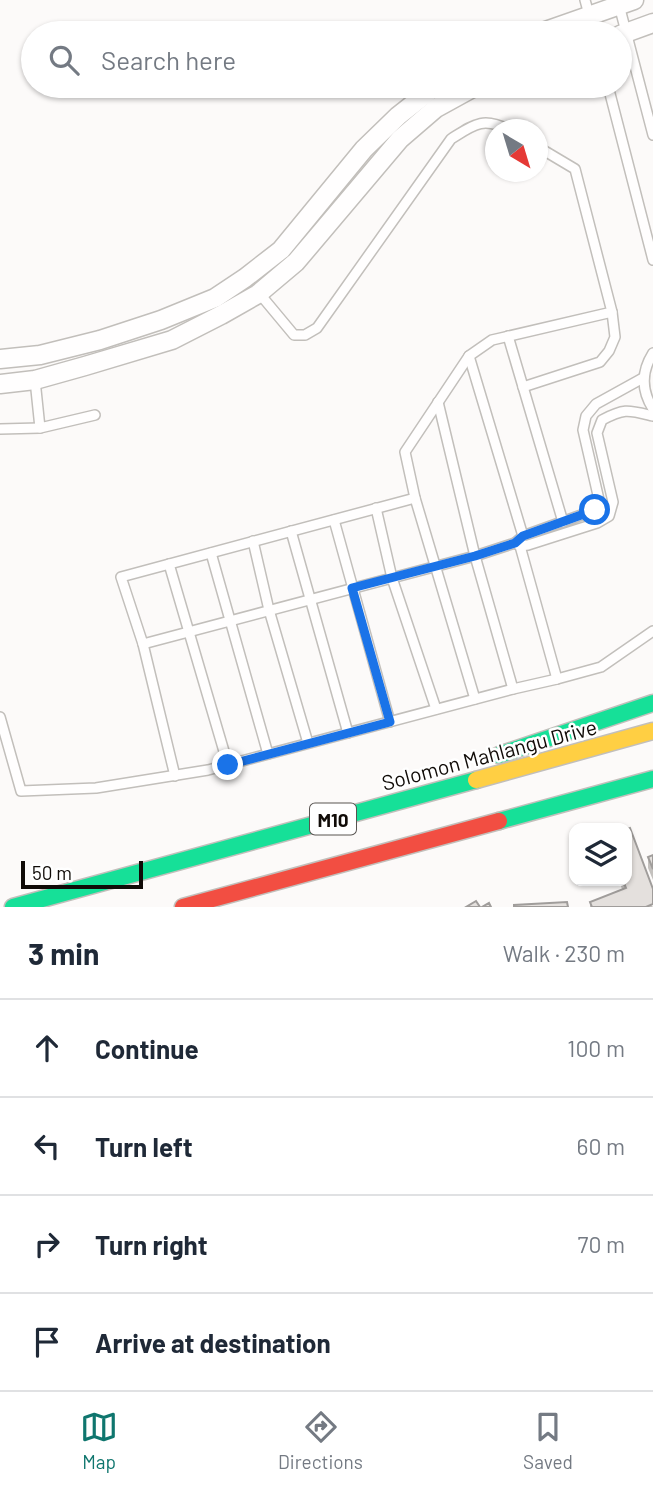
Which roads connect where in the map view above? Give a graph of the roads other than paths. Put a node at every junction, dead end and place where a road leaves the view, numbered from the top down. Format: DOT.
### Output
graph roads {
  1 [pos="623,2"];
  2 [pos="589,16"];
  3 [pos="623,21"];
  4 [pos="653,23"];
  5 [pos="632,31"];
  6 [pos="632,64"];
  7 [pos="421,98"];
  8 [pos="454,98"];
  9 [pos="611,98"];
  10 [pos="485,122"];
  11 [pos="653,135"];
  12 [pos="548,153"];
  13 [pos="653,260"];
  14 [pos="259,293"];
  15 [pos="612,312"];
  16 [pos="508,336"];
  17 [pos="653,353"];
  18 [pos="469,356"];
  19 [pos="0,359"];
  20 [pos="643,378"];
  21 [pos="35,380"];
  22 [pos="0,384"];
  23 [pos="523,387"];
  24 [pos="438,402"];
  25 [pos="653,409"];
  26 [pos="95,415"];
  27 [pos="653,416"];
  28 [pos="40,428"];
  29 [pos="0,429"];
  30 [pos="415,498"];
  31 [pos="376,508"];
  32 [pos="334,520"];
  33 [pos="563,522"];
  34 [pos="291,531"];
  35 [pos="253,541"];
  36 [pos="519,542"];
  37 [pos="211,553"];
  38 [pos="475,556"];
  39 [pos="169,564"];
  40 [pos="436,566"];
  41 [pos="392,578"];
  42 [pos="352,588"];
  43 [pos="309,600"];
  44 [pos="269,610"];
  45 [pos="230,621"];
  46 [pos="653,631"];
  47 [pos="188,632"];
  48 [pos="143,644"];
  49 [pos="556,679"];
  50 [pos="513,689"];
  51 [pos="475,699"];
  52 [pos="653,703"];
  53 [pos="436,709"];
  54 [pos="0,717"];
  55 [pos="390,722"];
  56 [pos="653,731"];
  57 [pos="348,733"];
  58 [pos="308,743"];
  59 [pos="268,754"];
  60 [pos="228,765"];
  61 [pos="175,776"];
  62 [pos="653,779"];
  63 [pos="232,847"];
  64 [pos="13,907"];
  65 [pos="183,907"];
  1 -- 2 [label="street"];
  1 -- 3 [label="lane"];
  4 -- 5 [label="street"];
  6 -- 11 [label="lane"];
  7 -- 19 [label="street"];
  8 -- 14 [label="street"];
  9 -- 13 [label="lane"];
  10 -- 14 [label="lane"];
  12 -- 15 [label="lane"];
  14 -- 21 [label="street"];
  15 -- 16 [label="lane"];
  15 -- 23 [label="lane"];
  16 -- 18 [label="lane"];
  16 -- 23 [label="lane"];
  17 -- 20 [label="lane"];
  18 -- 24 [label="lane"];
  18 -- 36 [label="lane"];
  20 -- 25 [label="lane"];
  20 -- 33 [label="lane"];
  21 -- 22 [label="street"];
  21 -- 28 [label="lane"];
  23 -- 33 [label="lane"];
  24 -- 30 [label="lane"];
  24 -- 38 [label="lane"];
  26 -- 28 [label="lane"];
  27 -- 36 [label="lane"];
  28 -- 29 [label="lane"];
  30 -- 31 [label="lane"];
  30 -- 40 [label="lane"];
  31 -- 32 [label="lane"];
  31 -- 41 [label="lane"];
  32 -- 34 [label="lane"];
  32 -- 42 [label="lane"];
  33 -- 36 [label="lane"];
  34 -- 35 [label="lane"];
  34 -- 43 [label="lane"];
  35 -- 37 [label="lane"];
  35 -- 44 [label="lane"];
  36 -- 38 [label="lane"];
  36 -- 49 [label="lane"];
  37 -- 39 [label="lane"];
  37 -- 45 [label="lane"];
  38 -- 40 [label="lane"];
  38 -- 50 [label="lane"];
  39 -- 47 [label="lane"];
  39 -- 48 [label="lane"];
  40 -- 41 [label="lane"];
  40 -- 51 [label="lane"];
  41 -- 42 [label="lane"];
  41 -- 53 [label="lane"];
  42 -- 43 [label="lane"];
  42 -- 55 [label="lane"];
  43 -- 44 [label="lane"];
  43 -- 57 [label="lane"];
  44 -- 45 [label="lane"];
  44 -- 58 [label="lane"];
  45 -- 47 [label="lane"];
  45 -- 59 [label="lane"];
  46 -- 49 [label="lane"];
  47 -- 48 [label="lane"];
  47 -- 60 [label="lane"];
  48 -- 61 [label="lane"];
  49 -- 50 [label="lane"];
  50 -- 51 [label="lane"];
  51 -- 53 [label="lane"];
  52 -- 63 [label="main road"];
  53 -- 55 [label="lane"];
  54 -- 61 [label="lane"];
  55 -- 57 [label="lane"];
  56 -- 63 [label="main road, Solomon Mahlangu Drive / M10"];
  57 -- 58 [label="lane"];
  58 -- 59 [label="lane"];
  59 -- 60 [label="lane"];
  60 -- 61 [label="lane"];
  62 -- 65 [label="main road, M10"];
  63 -- 64 [label="main road, Solomon Mahlangu Drive / M10"];
}
